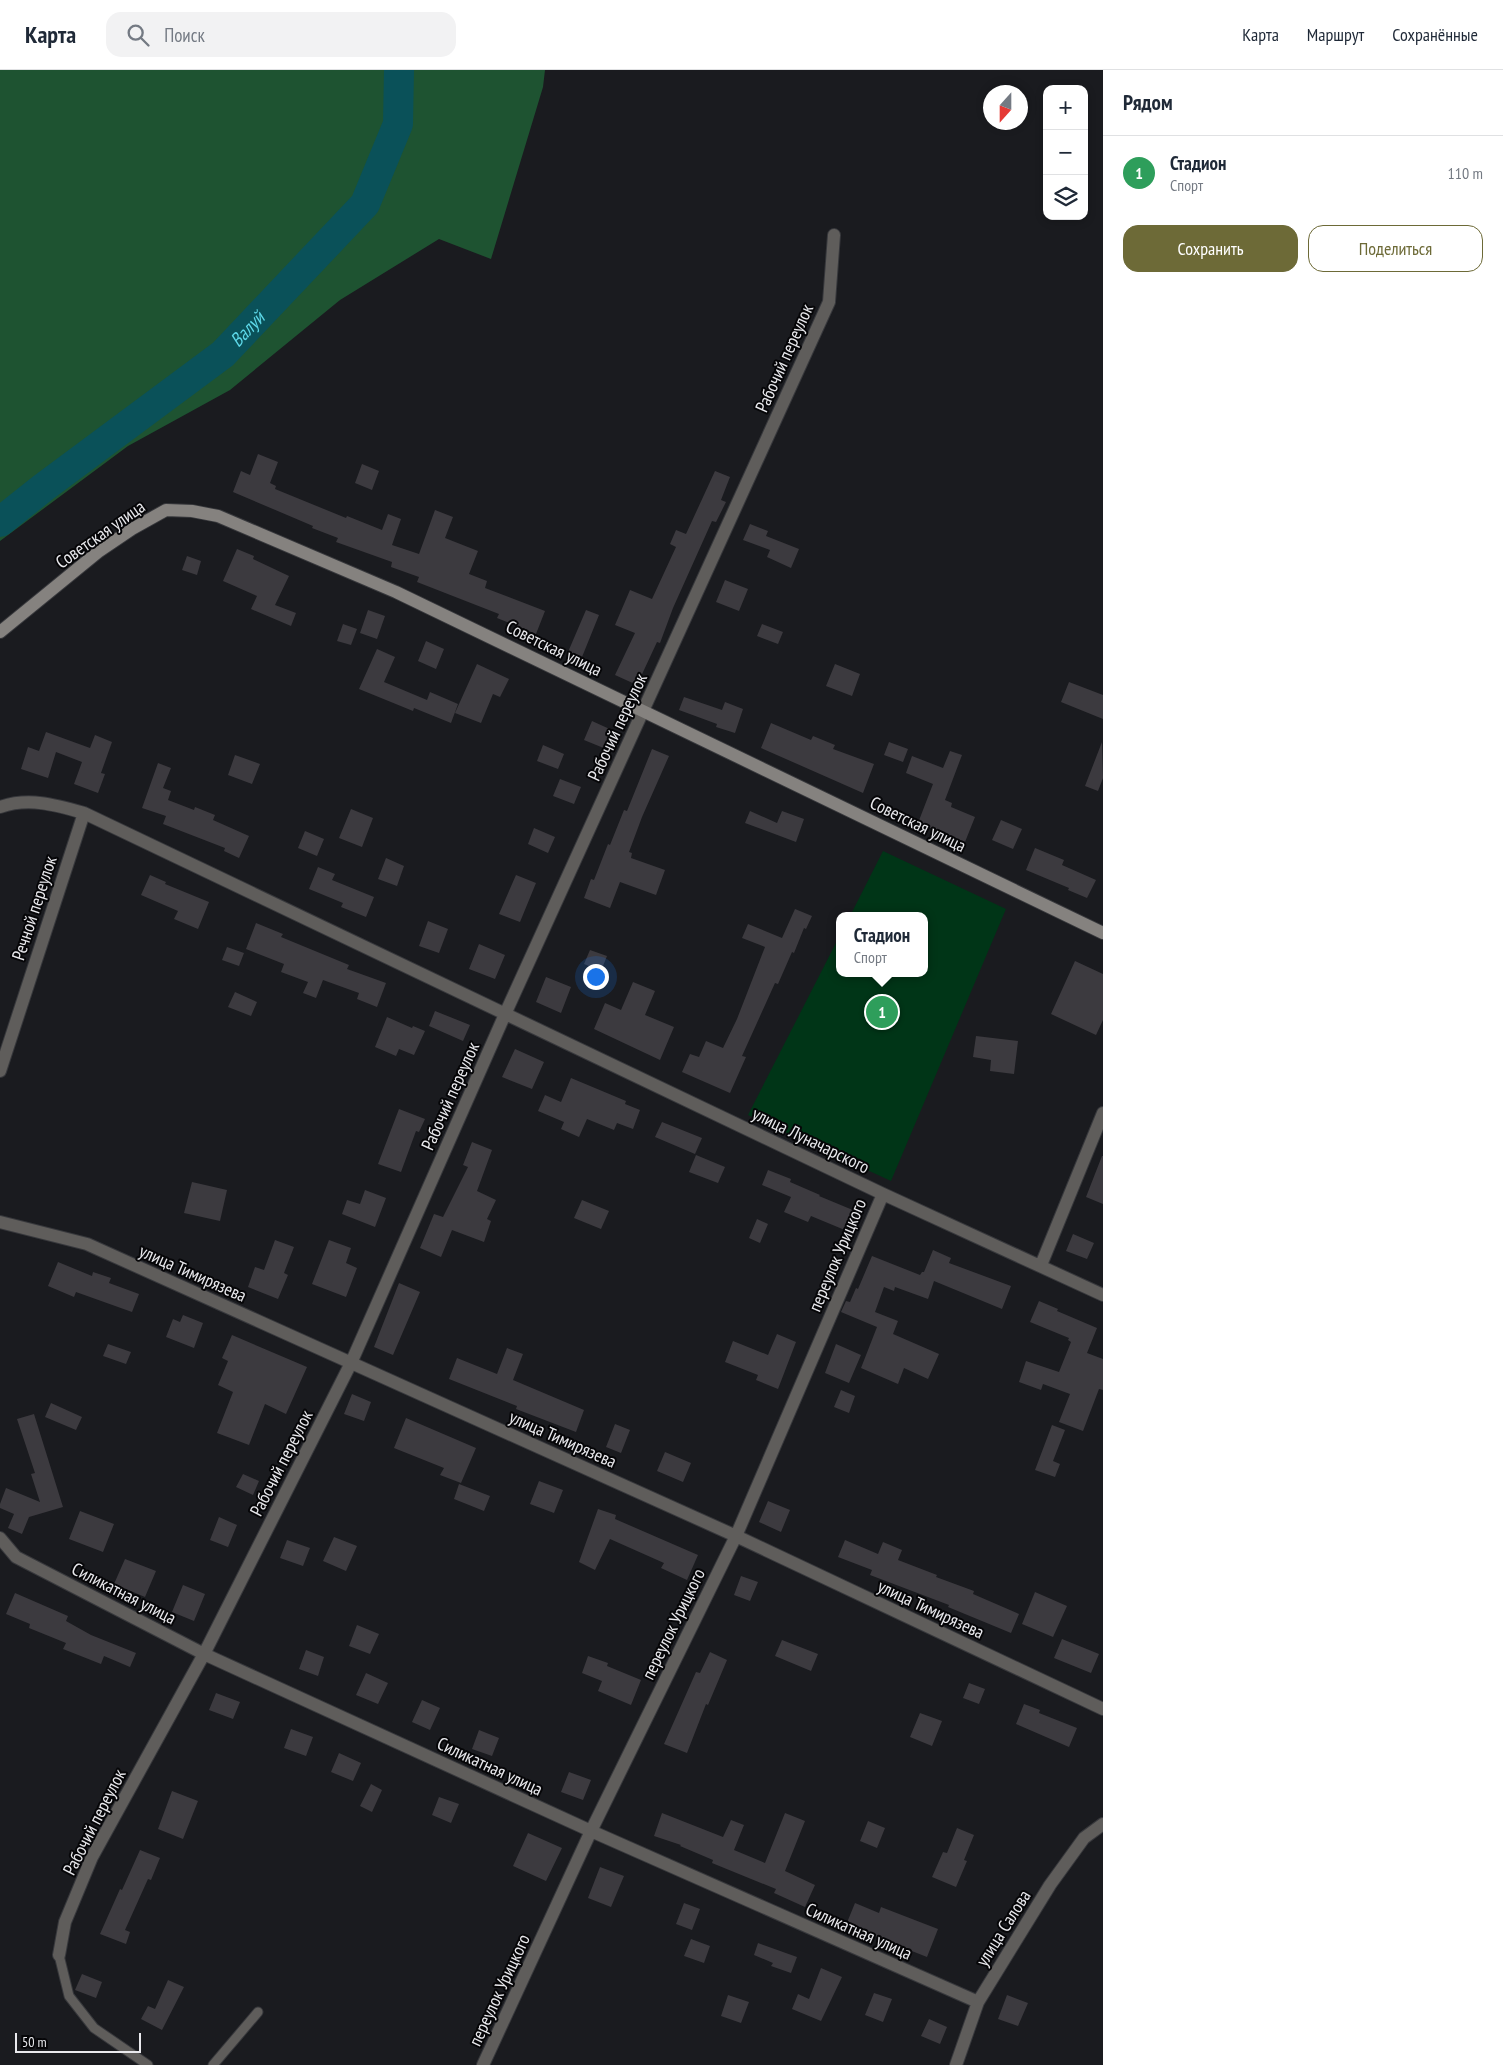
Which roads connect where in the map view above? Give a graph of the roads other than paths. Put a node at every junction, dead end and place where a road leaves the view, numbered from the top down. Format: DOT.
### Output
graph roads {
  1 [pos="834,235"];
  2 [pos="0,632"];
  3 [pos="644,711"];
  4 [pos="0,807"];
  5 [pos="84,813"];
  6 [pos="1103,933"];
  7 [pos="506,1012"];
  8 [pos="0,1071"];
  9 [pos="1103,1113"];
  10 [pos="883,1194"];
  11 [pos="0,1222"];
  12 [pos="1041,1265"];
  13 [pos="1103,1295"];
  14 [pos="351,1363"];
  15 [pos="736,1536"];
  16 [pos="0,1538"];
  17 [pos="204,1654"];
  18 [pos="1103,1709"];
  19 [pos="1103,1824"];
  20 [pos="591,1832"];
  21 [pos="59,1955"];
  22 [pos="978,2002"];
  23 [pos="258,2012"];
  24 [pos="148,2065"];
  25 [pos="213,2065"];
  26 [pos="482,2065"];
  27 [pos="956,2065"];
  1 -- 3 [label="street, Рабочий переулок"];
  2 -- 3 [label="main road, Советская улица"];
  3 -- 6 [label="main road, Советская улица"];
  3 -- 7 [label="street, Рабочий переулок"];
  4 -- 5 [label="street, улица Луначарского"];
  5 -- 7 [label="street, улица Луначарского"];
  5 -- 8 [label="street, Речной переулок"];
  7 -- 10 [label="street, улица Луначарского"];
  7 -- 14 [label="street, Рабочий переулок"];
  9 -- 12 [label="street"];
  10 -- 12 [label="street, улица Луначарского"];
  10 -- 15 [label="street, переулок Урицкого"];
  11 -- 14 [label="street, улица Тимирязева"];
  12 -- 13 [label="street, улица Луначарского"];
  14 -- 15 [label="street, улица Тимирязева"];
  14 -- 17 [label="street, Рабочий переулок"];
  15 -- 18 [label="street, улица Тимирязева"];
  15 -- 20 [label="street, переулок Урицкого"];
  16 -- 17 [label="street, Силикатная улица"];
  17 -- 20 [label="street, Силикатная улица"];
  17 -- 21 [label="street, Рабочий переулок"];
  19 -- 22 [label="street, улица Салова"];
  20 -- 22 [label="street, Силикатная улица"];
  20 -- 26 [label="street, переулок Урицкого"];
  21 -- 24 [label="lane"];
  22 -- 27 [label="street, улица Салова"];
  23 -- 25 [label="lane"];
}
